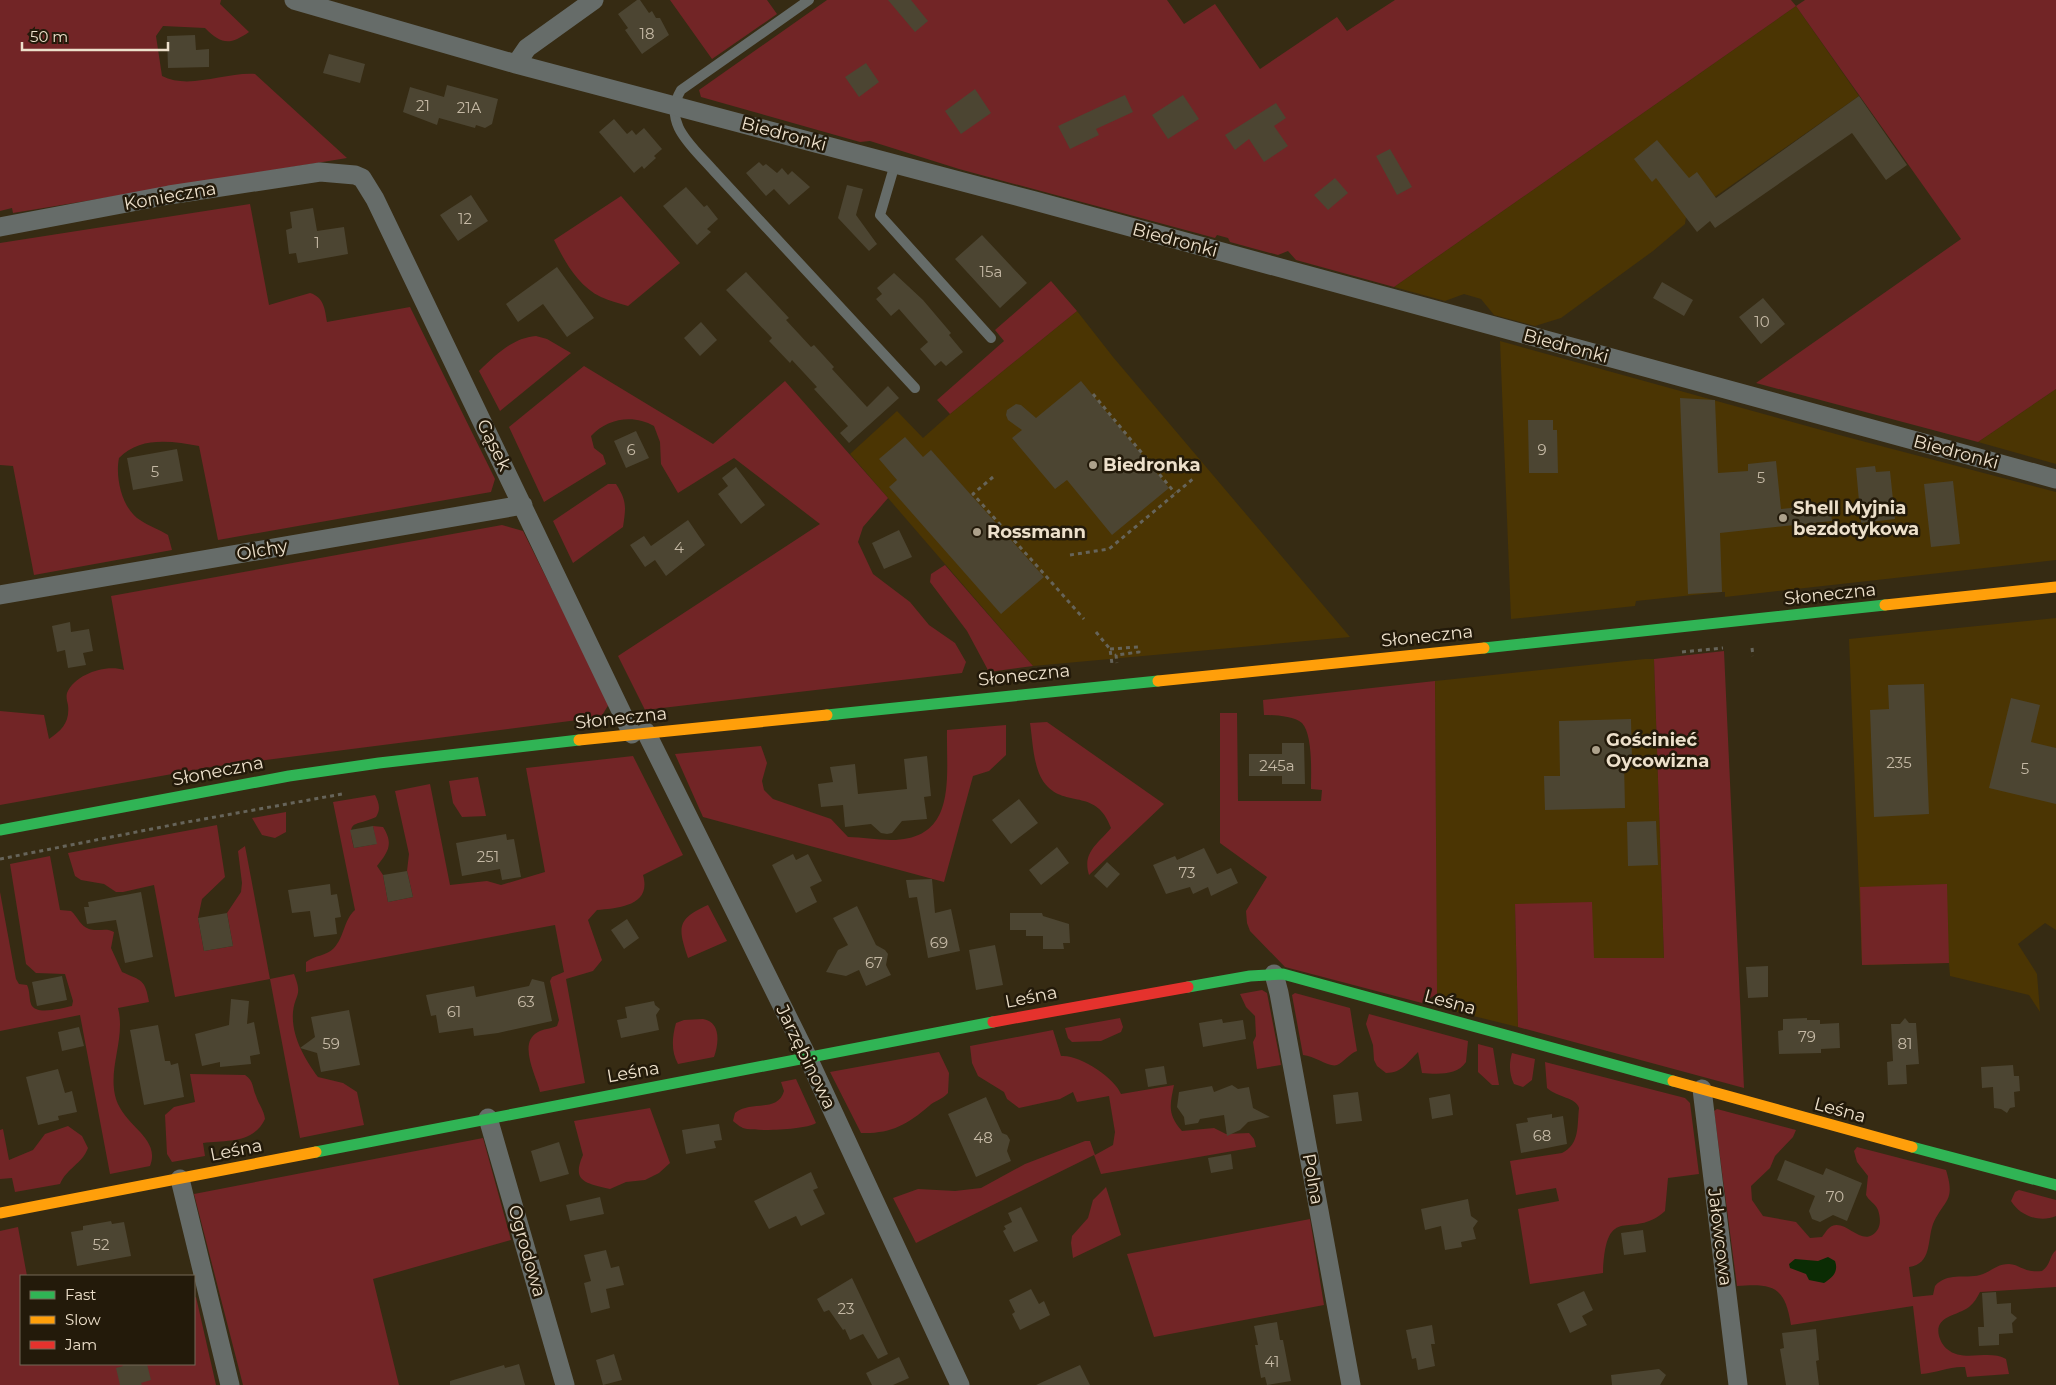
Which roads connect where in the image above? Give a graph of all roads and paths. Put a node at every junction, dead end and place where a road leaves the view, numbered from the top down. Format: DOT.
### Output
graph roads {
  1 [pos="294,0"];
  2 [pos="594,0"];
  3 [pos="809,0"];
  4 [pos="516,64"];
  5 [pos="676,104"];
  6 [pos="895,164"];
  7 [pos="340,173"];
  8 [pos="0,227"];
  9 [pos="992,338"];
  10 [pos="915,388"];
  11 [pos="1093,394"];
  12 [pos="992,478"];
  13 [pos="1194,478"];
  14 [pos="2056,479"];
  15 [pos="1175,493"];
  16 [pos="523,505"];
  17 [pos="1070,555"];
  18 [pos="2056,587"];
  19 [pos="0,596"];
  20 [pos="1084,619"];
  21 [pos="1096,632"];
  22 [pos="1752,648"];
  23 [pos="1110,650"];
  24 [pos="1753,656"];
  25 [pos="1117,663"];
  26 [pos="1112,664"];
  27 [pos="639,733"];
  28 [pos="349,793"];
  29 [pos="0,830"];
  30 [pos="0,859"];
  31 [pos="1274,974"];
  32 [pos="808,1058"];
  33 [pos="1702,1089"];
  34 [pos="488,1118"];
  35 [pos="180,1179"];
  36 [pos="2056,1185"];
  37 [pos="0,1213"];
  38 [pos="230,1385"];
  39 [pos="565,1385"];
  40 [pos="960,1385"];
  41 [pos="1350,1385"];
  42 [pos="1738,1385"];
  1 -- 4 [label="street, Biedronki"];
  2 -- 4 [label="street"];
  3 -- 5 [label="lane"];
  4 -- 5 [label="street, Biedronki"];
  5 -- 6 [label="street, Biedronki"];
  5 -- 10 [label="lane"];
  6 -- 9 [label="lane"];
  6 -- 14 [label="street, Biedronki"];
  7 -- 8 [label="street, Konieczna"];
  7 -- 16 [label="street, Gąsek"];
  11 -- 15 [label="path"];
  12 -- 20 [label="path"];
  13 -- 15 [label="path"];
  15 -- 17 [label="path"];
  16 -- 19 [label="street, Olchy"];
  16 -- 27 [label="street, Gąsek"];
  18 -- 27 [label="street, Słoneczna"];
  21 -- 23 [label="path"];
  22 -- 24 [label="path"];
  23 -- 25 [label="path"];
  23 -- 26 [label="path"];
  27 -- 29 [label="street, Słoneczna"];
  27 -- 32 [label="street, Jarzębinowa"];
  28 -- 30 [label="path"];
  31 -- 32 [label="street, Leśna"];
  31 -- 33 [label="street, Leśna"];
  31 -- 41 [label="street, Polna"];
  32 -- 34 [label="street, Leśna"];
  32 -- 40 [label="street, Jarzębinowa"];
  33 -- 36 [label="street, Leśna"];
  33 -- 42 [label="street, Jałowcowa"];
  34 -- 35 [label="street, Leśna"];
  34 -- 39 [label="street, Ogrodowa"];
  35 -- 37 [label="street, Leśna"];
  35 -- 38 [label="street"];
}
